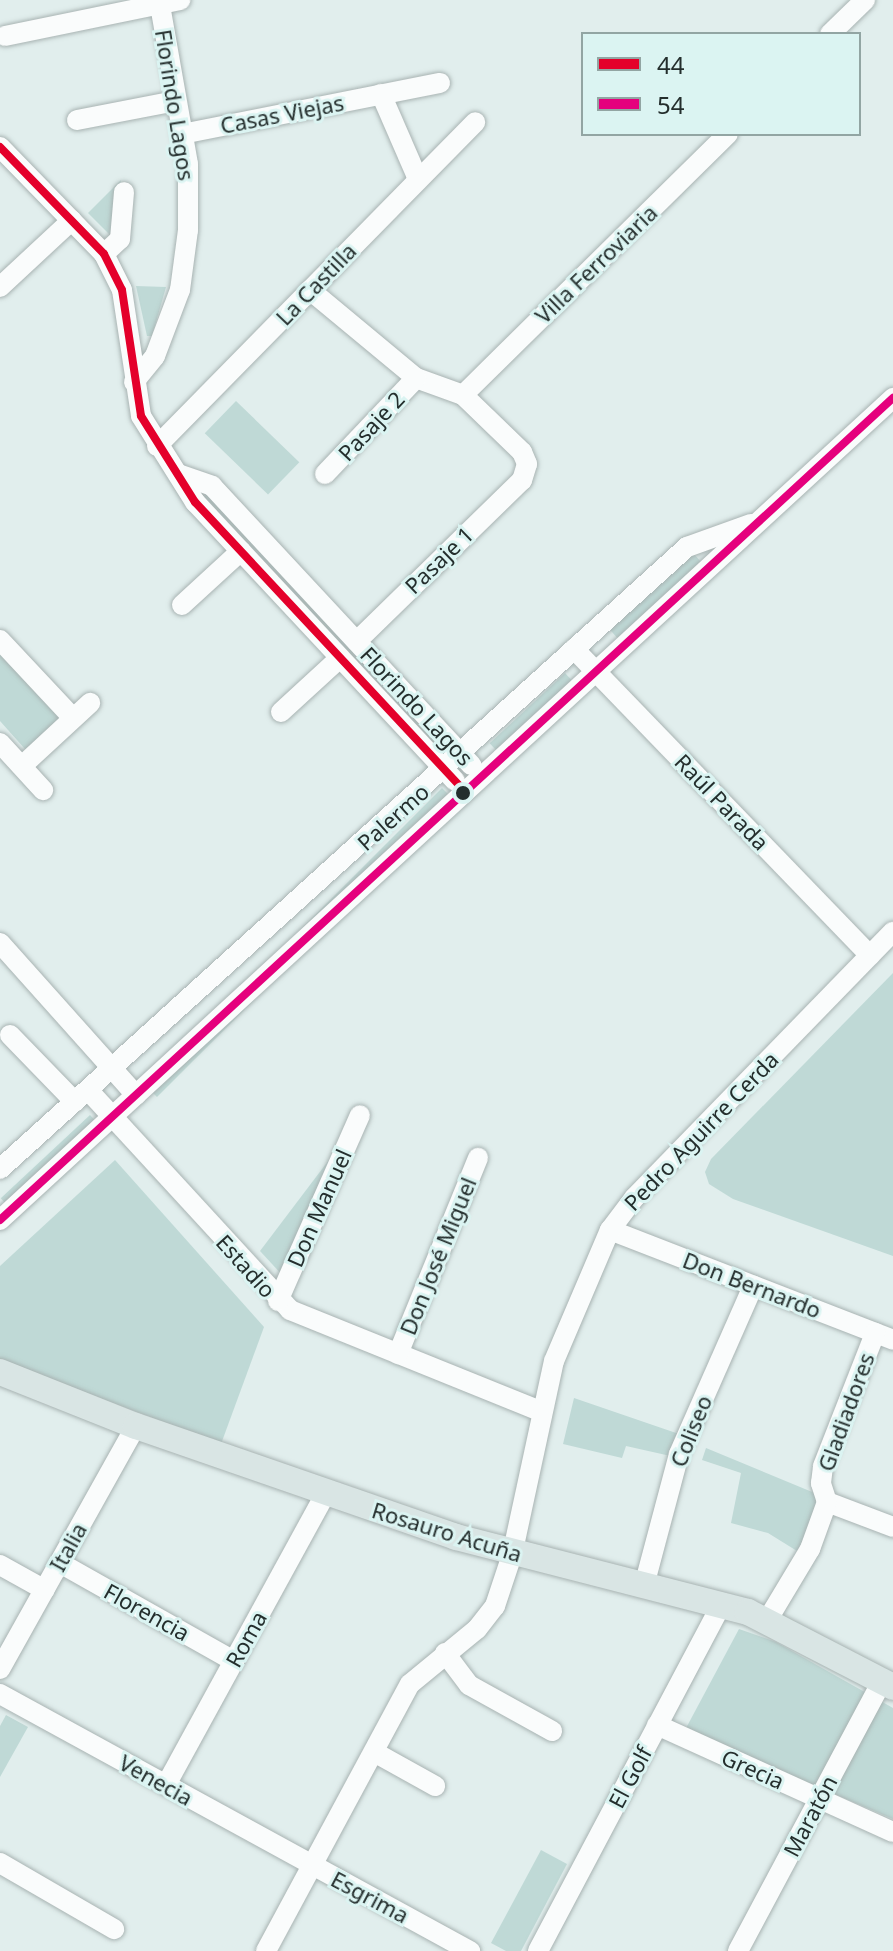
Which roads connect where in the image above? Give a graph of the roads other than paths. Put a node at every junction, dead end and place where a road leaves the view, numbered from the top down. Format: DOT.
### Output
graph roads {
  1 [pos="865,0"];
  2 [pos="166,1"];
  3 [pos="832,32"];
  4 [pos="5,36"];
  5 [pos="440,83"];
  6 [pos="381,94"];
  7 [pos="176,101"];
  8 [pos="77,120"];
  9 [pos="475,122"];
  10 [pos="182,134"];
  11 [pos="726,136"];
  12 [pos="0,147"];
  13 [pos="418,179"];
  14 [pos="124,192"];
  15 [pos="72,220"];
  16 [pos="104,254"];
  17 [pos="0,287"];
  18 [pos="310,290"];
  19 [pos="416,378"];
  20 [pos="134,382"];
  21 [pos="463,395"];
  22 [pos="893,398"];
  23 [pos="157,446"];
  24 [pos="178,474"];
  25 [pos="325,474"];
  26 [pos="758,522"];
  27 [pos="241,551"];
  28 [pos="182,605"];
  29 [pos="0,640"];
  30 [pos="357,641"];
  31 [pos="574,649"];
  32 [pos="340,658"];
  33 [pos="596,671"];
  34 [pos="90,703"];
  35 [pos="281,712"];
  36 [pos="73,718"];
  37 [pos="0,743"];
  38 [pos="462,755"];
  39 [pos="22,766"];
  40 [pos="445,771"];
  41 [pos="482,776"];
  42 [pos="43,790"];
  43 [pos="465,792"];
  44 [pos="893,932"];
  45 [pos="0,943"];
  46 [pos="870,956"];
  47 [pos="10,1035"];
  48 [pos="113,1068"];
  49 [pos="136,1095"];
  50 [pos="82,1096"];
  51 [pos="360,1115"];
  52 [pos="111,1117"];
  53 [pos="478,1158"];
  54 [pos="0,1169"];
  55 [pos="0,1220"];
  56 [pos="610,1230"];
  57 [pos="753,1286"];
  58 [pos="278,1301"];
  59 [pos="884,1337"];
  60 [pos="398,1354"];
  61 [pos="0,1372"];
  62 [pos="540,1411"];
  63 [pos="136,1426"];
  64 [pos="326,1493"];
  65 [pos="827,1502"];
  66 [pos="893,1527"];
  67 [pos="512,1555"];
  68 [pos="60,1563"];
  69 [pos="0,1565"];
  70 [pos="645,1582"];
  71 [pos="45,1590"];
  72 [pos="722,1604"];
  73 [pos="768,1619"];
  74 [pos="445,1653"];
  75 [pos="234,1661"];
  76 [pos="0,1669"];
  77 [pos="888,1684"];
  78 [pos="0,1694"];
  79 [pos="657,1725"];
  80 [pos="552,1731"];
  81 [pos="374,1752"];
  82 [pos="166,1785"];
  83 [pos="435,1786"];
  84 [pos="819,1799"];
  85 [pos="893,1832"];
  86 [pos="0,1863"];
  87 [pos="313,1867"];
  88 [pos="114,1929"];
  89 [pos="266,1951"];
  90 [pos="468,1951"];
  91 [pos="538,1951"];
  92 [pos="738,1951"];
  1 -- 3 [label="street"];
  2 -- 4 [label="street"];
  2 -- 7 [label="street, Florindo Lagos"];
  5 -- 6 [label="street, Casas Viejas"];
  6 -- 10 [label="street, Casas Viejas"];
  6 -- 13 [label="street"];
  7 -- 8 [label="street"];
  7 -- 10 [label="street, Florindo Lagos"];
  9 -- 13 [label="street, La Castilla"];
  10 -- 20 [label="street, Florindo Lagos"];
  11 -- 21 [label="street, Villa Ferroviaria"];
  12 -- 15 [label="street"];
  13 -- 18 [label="street, La Castilla"];
  14 -- 16 [label="street"];
  15 -- 16 [label="street"];
  15 -- 17 [label="street"];
  16 -- 20 [label="street"];
  18 -- 19 [label="street"];
  18 -- 23 [label="street, La Castilla"];
  19 -- 21 [label="street"];
  19 -- 25 [label="street, Pasaje 2"];
  20 -- 23 [label="street, Florindo Lagos"];
  21 -- 30 [label="street, Pasaje 1"];
  22 -- 26 [label="street, Palermo"];
  23 -- 24 [label="street, Florindo Lagos"];
  24 -- 27 [label="street, Florindo Lagos"];
  24 -- 30 [label="street, Florindo Lagos"];
  26 -- 31 [label="street, Palermo"];
  26 -- 33 [label="street, Palermo"];
  27 -- 28 [label="street"];
  27 -- 32 [label="street, Florindo Lagos"];
  29 -- 36 [label="street"];
  30 -- 38 [label="street, Florindo Lagos"];
  31 -- 33 [label="street, Raúl Parada"];
  31 -- 38 [label="street, Palermo"];
  32 -- 35 [label="street"];
  32 -- 40 [label="street, Florindo Lagos"];
  33 -- 41 [label="street, Palermo"];
  33 -- 46 [label="street, Raúl Parada"];
  34 -- 36 [label="street"];
  36 -- 39 [label="street"];
  37 -- 39 [label="street"];
  38 -- 40 [label="street, Palermo"];
  38 -- 41 [label="street, Florindo Lagos"];
  39 -- 42 [label="street"];
  40 -- 43 [label="street, Florindo Lagos"];
  40 -- 48 [label="street, Palermo"];
  41 -- 43 [label="street, Palermo"];
  43 -- 49 [label="street, Palermo"];
  44 -- 46 [label="street, Pedro Aguirre Cerda"];
  45 -- 48 [label="street"];
  46 -- 56 [label="street, Pedro Aguirre Cerda"];
  47 -- 50 [label="street"];
  48 -- 49 [label="street"];
  48 -- 50 [label="street, Palermo"];
  49 -- 52 [label="street, Palermo"];
  50 -- 52 [label="street, Estadio"];
  50 -- 54 [label="street, Palermo"];
  51 -- 58 [label="street, Don Manuel"];
  52 -- 55 [label="street, Palermo"];
  52 -- 58 [label="street, Estadio"];
  53 -- 60 [label="street, Don José Miguel"];
  56 -- 57 [label="street, Don Bernardo"];
  56 -- 62 [label="street, Pedro Aguirre Cerda"];
  57 -- 59 [label="street, Don Bernardo"];
  57 -- 70 [label="street, Coliseo"];
  58 -- 60 [label="street, Estadio"];
  59 -- 65 [label="street, Gladiadores"];
  60 -- 62 [label="street, Estadio"];
  61 -- 63 [label="main road, Rosauro Acuña"];
  62 -- 67 [label="street, Pedro Aguirre Cerda"];
  63 -- 64 [label="main road, Rosauro Acuña"];
  63 -- 68 [label="street, Italia"];
  64 -- 67 [label="main road, Rosauro Acuña"];
  64 -- 75 [label="street, Roma"];
  65 -- 66 [label="street"];
  65 -- 73 [label="street, Gladiadores"];
  67 -- 70 [label="main road, Rosauro Acuña"];
  67 -- 74 [label="street, Pedro Aguirre Cerda"];
  68 -- 71 [label="street, Italia"];
  68 -- 75 [label="street, Florencia"];
  69 -- 71 [label="street"];
  70 -- 72 [label="main road, Rosauro Acuña"];
  71 -- 76 [label="street, Italia"];
  72 -- 73 [label="main road, Rosauro Acuña"];
  72 -- 79 [label="street, El Golf"];
  73 -- 77 [label="main road, Rosauro Acuña"];
  74 -- 80 [label="street"];
  74 -- 81 [label="street, Pedro Aguirre Cerda"];
  75 -- 82 [label="street, Roma"];
  77 -- 84 [label="street, Maratón"];
  78 -- 82 [label="street, Venecia"];
  79 -- 84 [label="street, Grecia"];
  79 -- 91 [label="street, El Golf"];
  81 -- 83 [label="street"];
  81 -- 87 [label="street, Pedro Aguirre Cerda"];
  82 -- 87 [label="street, Venecia"];
  84 -- 85 [label="street, Grecia"];
  84 -- 92 [label="street, Maratón"];
  86 -- 88 [label="street"];
  87 -- 89 [label="street, Pedro Aguirre Cerda"];
  87 -- 90 [label="street, Esgrima"];
}
